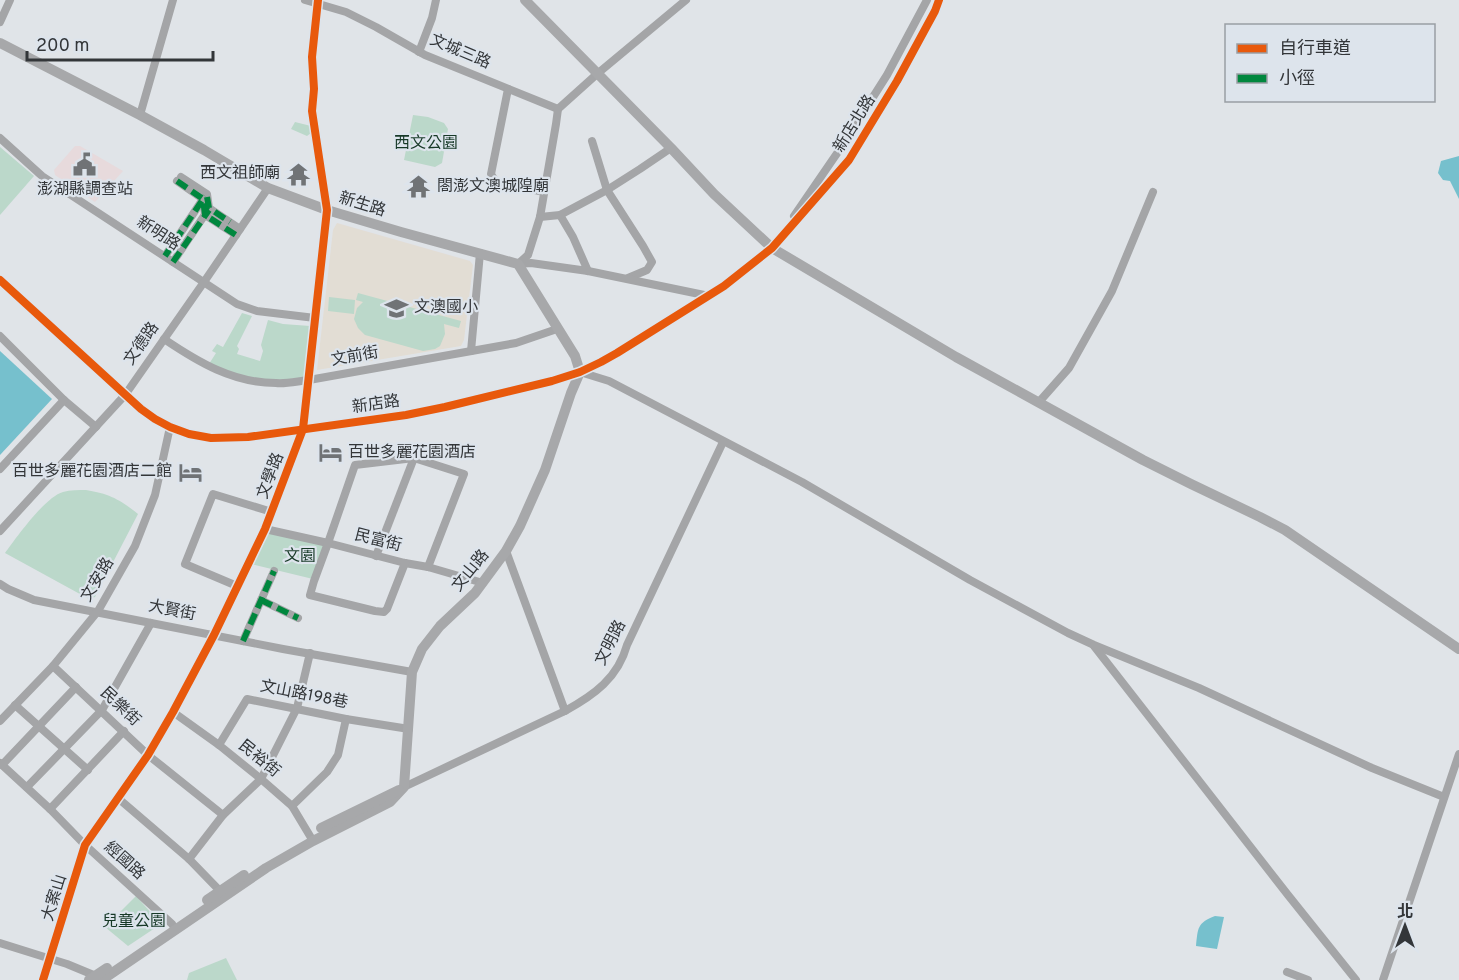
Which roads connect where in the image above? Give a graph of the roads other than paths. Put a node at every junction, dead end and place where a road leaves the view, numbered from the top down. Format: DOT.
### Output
graph roads {
  1 [pos="10,0"];
  2 [pos="173,0"];
  3 [pos="306,0"];
  4 [pos="436,0"];
  5 [pos="525,0"];
  6 [pos="686,0"];
  7 [pos="927,0"];
  8 [pos="939,0"];
  9 [pos="318,2"];
  10 [pos="0,22"];
  11 [pos="0,43"];
  12 [pos="419,52"];
  13 [pos="597,74"];
  14 [pos="508,89"];
  15 [pos="558,109"];
  16 [pos="140,115"];
  17 [pos="0,138"];
  18 [pos="592,141"];
  19 [pos="671,148"];
  20 [pos="179,179"];
  21 [pos="268,188"];
  22 [pos="607,190"];
  23 [pos="544,192"];
  24 [pos="1153,192"];
  25 [pos="205,196"];
  26 [pos="327,210"];
  27 [pos="207,211"];
  28 [pos="560,215"];
  29 [pos="540,217"];
  30 [pos="238,232"];
  31 [pos="772,248"];
  32 [pos="480,253"];
  33 [pos="169,259"];
  34 [pos="518,264"];
  35 [pos="588,271"];
  36 [pos="627,278"];
  37 [pos="0,280"];
  38 [pos="204,282"];
  39 [pos="709,296"];
  40 [pos="315,318"];
  41 [pos="557,329"];
  42 [pos="0,336"];
  43 [pos="164,339"];
  44 [pos="471,351"];
  45 [pos="580,372"];
  46 [pos="309,380"];
  47 [pos="125,395"];
  48 [pos="64,400"];
  49 [pos="1039,402"];
  50 [pos="96,427"];
  51 [pos="170,427"];
  52 [pos="303,429"];
  53 [pos="723,442"];
  54 [pos="414,458"];
  55 [pos="0,468"];
  56 [pos="272,512"];
  57 [pos="265,529"];
  58 [pos="0,531"];
  59 [pos="328,543"];
  60 [pos="506,551"];
  61 [pos="376,556"];
  62 [pos="405,563"];
  63 [pos="428,567"];
  64 [pos="274,571"];
  65 [pos="483,583"];
  66 [pos="0,584"];
  67 [pos="237,586"];
  68 [pos="261,600"];
  69 [pos="98,611"];
  70 [pos="298,618"];
  71 [pos="151,623"];
  72 [pos="214,635"];
  73 [pos="243,641"];
  74 [pos="1094,645"];
  75 [pos="1459,649"];
  76 [pos="310,653"];
  77 [pos="53,666"];
  78 [pos="412,672"];
  79 [pos="76,687"];
  80 [pos="15,705"];
  81 [pos="297,708"];
  82 [pos="102,710"];
  83 [pos="565,711"];
  84 [pos="173,712"];
  85 [pos="346,719"];
  86 [pos="0,721"];
  87 [pos="38,726"];
  88 [pos="409,729"];
  89 [pos="124,731"];
  90 [pos="219,745"];
  91 [pos="64,749"];
  92 [pos="1459,754"];
  93 [pos="148,755"];
  94 [pos="1,764"];
  95 [pos="88,770"];
  96 [pos="261,779"];
  97 [pos="27,787"];
  98 [pos="404,787"];
  99 [pos="1444,797"];
  100 [pos="119,799"];
  101 [pos="292,806"];
  102 [pos="50,809"];
  103 [pos="223,815"];
  104 [pos="311,838"];
  105 [pos="85,845"];
  106 [pos="189,859"];
  107 [pos="220,891"];
  108 [pos="174,927"];
  109 [pos="0,943"];
  110 [pos="50,959"];
  111 [pos="1348,970"];
  112 [pos="1287,972"];
  113 [pos="96,979"];
  114 [pos="43,980"];
  115 [pos="1308,980"];
  116 [pos="1346,980"];
  117 [pos="1356,980"];
  118 [pos="1383,980"];
  1 -- 10 [label="street"];
  2 -- 16 [label="street"];
  3 -- 9 [label="street, 文城三路"];
  4 -- 12 [label="street"];
  5 -- 13 [label="main road"];
  6 -- 13 [label="street"];
  7 -- 31 [label="street, 新店北路"];
  8 -- 31 [label="street, 新店北路"];
  9 -- 12 [label="street, 文城三路"];
  9 -- 26 [label="street, 文學路"];
  11 -- 16 [label="main road, 新生路"];
  12 -- 14 [label="street, 文城三路"];
  13 -- 15 [label="street"];
  13 -- 19 [label="main road"];
  14 -- 15 [label="street, 文城三路"];
  14 -- 23 [label="street"];
  15 -- 23 [label="street"];
  16 -- 21 [label="main road, 新生路"];
  17 -- 33 [label="street, 新明路"];
  18 -- 22 [label="street"];
  19 -- 22 [label="street"];
  19 -- 31 [label="main road"];
  20 -- 25 [label="street"];
  21 -- 26 [label="main road, 新生路"];
  21 -- 30 [label="street, 文德路"];
  22 -- 28 [label="street"];
  22 -- 36 [label="street"];
  23 -- 29 [label="street"];
  24 -- 49 [label="street"];
  25 -- 27 [label="street"];
  25 -- 33 [label="street"];
  26 -- 32 [label="main road, 新生路"];
  26 -- 40 [label="street, 文學路"];
  27 -- 30 [label="street"];
  27 -- 33 [label="street"];
  28 -- 29 [label="street"];
  28 -- 35 [label="street"];
  29 -- 34 [label="street"];
  30 -- 38 [label="street, 文德路"];
  31 -- 39 [label="street, 新店路"];
  31 -- 49 [label="main road"];
  32 -- 34 [label="main road, 新生路"];
  32 -- 44 [label="street"];
  33 -- 38 [label="street, 新明路"];
  34 -- 35 [label="street"];
  34 -- 41 [label="main road"];
  35 -- 36 [label="street"];
  36 -- 39 [label="street"];
  37 -- 47 [label="street, 新店路"];
  38 -- 40 [label="street, 新明路"];
  38 -- 43 [label="street, 文德路"];
  39 -- 45 [label="street, 新店路"];
  40 -- 46 [label="street, 文學路"];
  41 -- 44 [label="street, 文前街"];
  41 -- 45 [label="main road"];
  42 -- 48 [label="street"];
  43 -- 46 [label="street, 文前街"];
  43 -- 47 [label="street, 文德路"];
  44 -- 46 [label="street, 文前街"];
  45 -- 52 [label="street, 新店路"];
  45 -- 53 [label="street"];
  45 -- 60 [label="main road, 文山路"];
  46 -- 52 [label="street, 文學路"];
  47 -- 50 [label="street, 文德路"];
  47 -- 51 [label="street, 新店路"];
  48 -- 50 [label="street"];
  48 -- 55 [label="street"];
  49 -- 75 [label="main road"];
  50 -- 58 [label="street, 文德路"];
  51 -- 52 [label="street, 新店路"];
  51 -- 69 [label="street, 文安路"];
  52 -- 56 [label="street, 文學路"];
  53 -- 74 [label="street"];
  53 -- 83 [label="street, 文明路"];
  54 -- 59 [label="street"];
  54 -- 61 [label="street"];
  54 -- 63 [label="street"];
  56 -- 57 [label="street, 文學路"];
  56 -- 67 [label="street"];
  57 -- 59 [label="street, 民富街"];
  57 -- 67 [label="street, 文學路"];
  59 -- 61 [label="street, 民富街"];
  59 -- 62 [label="street"];
  60 -- 65 [label="main road, 文山路"];
  60 -- 83 [label="street"];
  61 -- 62 [label="street, 民富街"];
  62 -- 63 [label="street, 民富街"];
  63 -- 65 [label="street, 民富街"];
  64 -- 68 [label="street"];
  65 -- 78 [label="main road, 文山路"];
  66 -- 69 [label="street, 大賢街"];
  67 -- 72 [label="street, 文學路"];
  68 -- 70 [label="street"];
  68 -- 73 [label="street"];
  69 -- 71 [label="street, 大賢街"];
  69 -- 77 [label="street, 文安路"];
  71 -- 72 [label="street, 大賢街"];
  71 -- 82 [label="street"];
  72 -- 73 [label="street, 大賢街"];
  72 -- 84 [label="street, 文學路"];
  73 -- 76 [label="street, 大賢街"];
  74 -- 99 [label="street"];
  74 -- 111 [label="street"];
  76 -- 78 [label="street, 大賢街"];
  76 -- 81 [label="street"];
  77 -- 79 [label="street, 民樂街"];
  77 -- 80 [label="street, 文安路"];
  78 -- 88 [label="main road, 文山路"];
  79 -- 82 [label="street, 民樂街"];
  79 -- 87 [label="street"];
  80 -- 86 [label="street, 文安路"];
  80 -- 87 [label="street"];
  81 -- 85 [label="street, 文山路198巷"];
  81 -- 90 [label="street, 文山路198巷"];
  81 -- 96 [label="street"];
  82 -- 89 [label="street, 民樂街"];
  82 -- 91 [label="street"];
  83 -- 98 [label="street, 文明路"];
  84 -- 90 [label="street, 民裕街"];
  84 -- 93 [label="street, 文學路"];
  85 -- 88 [label="street, 文山路198巷"];
  85 -- 101 [label="street"];
  87 -- 91 [label="street"];
  87 -- 94 [label="street"];
  88 -- 98 [label="main road, 文山路"];
  89 -- 93 [label="street, 民樂街"];
  89 -- 95 [label="street"];
  90 -- 96 [label="street, 民裕街"];
  91 -- 95 [label="street"];
  91 -- 97 [label="street"];
  92 -- 99 [label="street"];
  93 -- 100 [label="street, 文學路"];
  93 -- 103 [label="street, 民樂街"];
  94 -- 97 [label="street, 經國路"];
  95 -- 102 [label="street"];
  96 -- 101 [label="street, 民裕街"];
  96 -- 103 [label="street"];
  97 -- 102 [label="street, 經國路"];
  98 -- 104 [label="main road"];
  99 -- 118 [label="street"];
  100 -- 105 [label="street, 文學路"];
  100 -- 106 [label="street"];
  101 -- 104 [label="street, 民裕街"];
  102 -- 105 [label="street, 經國路"];
  103 -- 106 [label="street"];
  104 -- 107 [label="main road"];
  104 -- 108 [label="main road"];
  105 -- 108 [label="street, 經國路"];
  105 -- 110 [label="street, 大案山"];
  106 -- 107 [label="street"];
  107 -- 108 [label="main road"];
  108 -- 113 [label="main road"];
  109 -- 110 [label="street"];
  110 -- 113 [label="street"];
  110 -- 114 [label="street, 大案山"];
  111 -- 116 [label="street"];
  111 -- 117 [label="street"];
  112 -- 115 [label="street"];
}
